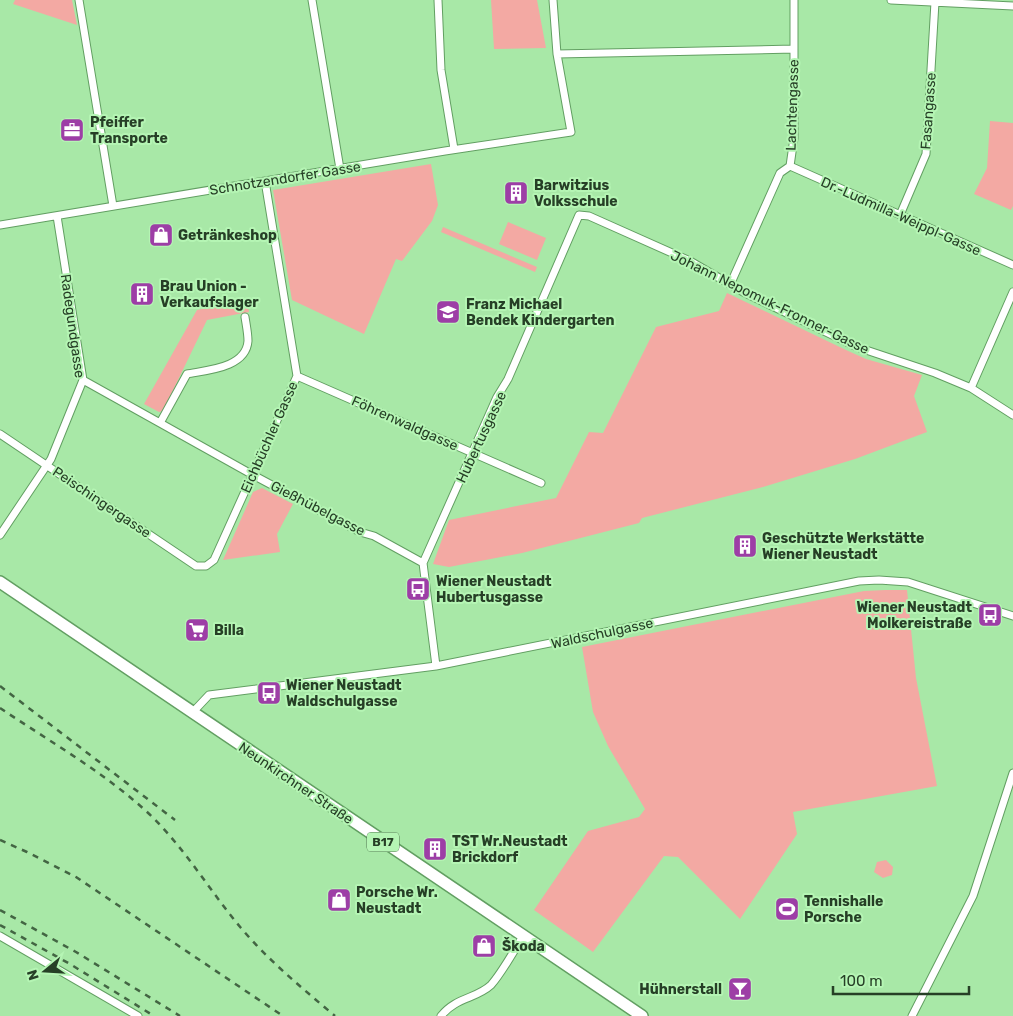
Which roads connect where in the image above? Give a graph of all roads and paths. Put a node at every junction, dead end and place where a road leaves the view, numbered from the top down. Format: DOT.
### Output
graph roads {
  1 [pos="79,0"];
  2 [pos="314,0"];
  3 [pos="438,0"];
  4 [pos="553,0"];
  5 [pos="794,0"];
  6 [pos="891,0"];
  7 [pos="935,2"];
  8 [pos="1013,6"];
  9 [pos="794,49"];
  10 [pos="557,54"];
  11 [pos="454,150"];
  12 [pos="790,166"];
  13 [pos="340,169"];
  14 [pos="265,181"];
  15 [pos="113,206"];
  16 [pos="579,214"];
  17 [pos="900,215"];
  18 [pos="57,216"];
  19 [pos="0,225"];
  20 [pos="1013,265"];
  21 [pos="730,285"];
  22 [pos="1012,298"];
  23 [pos="245,317"];
  24 [pos="297,376"];
  25 [pos="83,380"];
  26 [pos="971,388"];
  27 [pos="1013,415"];
  28 [pos="160,423"];
  29 [pos="0,434"];
  30 [pos="473,454"];
  31 [pos="47,465"];
  32 [pos="253,475"];
  33 [pos="541,483"];
  34 [pos="0,535"];
  35 [pos="423,563"];
  36 [pos="206,566"];
  37 [pos="0,582"];
  38 [pos="1013,616"];
  39 [pos="436,666"];
  40 [pos="192,713"];
  41 [pos="1013,773"];
  42 [pos="0,936"];
  43 [pos="523,936"];
  44 [pos="138,1016"];
  45 [pos="441,1016"];
  46 [pos="642,1016"];
  47 [pos="912,1016"];
  1 -- 15 [label="street"];
  2 -- 13 [label="street"];
  3 -- 11 [label="street"];
  4 -- 10 [label="street"];
  5 -- 9 [label="street, Lachtengasse"];
  6 -- 7 [label="street"];
  7 -- 8 [label="street"];
  7 -- 17 [label="street, Fasangasse"];
  9 -- 10 [label="street"];
  9 -- 12 [label="street, Lachtengasse"];
  10 -- 11 [label="street, Schnotzendorfer Gasse"];
  11 -- 13 [label="street, Schnotzendorfer Gasse"];
  12 -- 17 [label="street, Dr.-Ludmilla-Weippl-Gasse"];
  12 -- 21 [label="street, Lachtengasse"];
  13 -- 14 [label="street, Schnotzendorfer Gasse"];
  14 -- 15 [label="street, Schnotzendorfer Gasse"];
  14 -- 24 [label="street, Eichbüchler Gasse"];
  15 -- 18 [label="street, Schnotzendorfer Gasse"];
  16 -- 21 [label="street, Johann Nepomuk-Fronner-Gasse"];
  16 -- 30 [label="street, Hubertusgasse"];
  17 -- 20 [label="street, Dr.-Ludmilla-Weippl-Gasse"];
  18 -- 19 [label="street, Schnotzendorfer Gasse"];
  18 -- 25 [label="street, Radegundgasse"];
  21 -- 26 [label="street, Johann Nepomuk-Fronner-Gasse"];
  22 -- 26 [label="street"];
  23 -- 28 [label="street"];
  24 -- 30 [label="street, Föhrenwaldgasse"];
  24 -- 32 [label="street, Eichbüchler Gasse"];
  25 -- 28 [label="street, Gießhübelgasse"];
  25 -- 31 [label="street, Radegundgasse"];
  26 -- 27 [label="street, Johann Nepomuk-Fronner-Gasse"];
  28 -- 32 [label="street, Gießhübelgasse"];
  29 -- 31 [label="street, Peischingergasse"];
  30 -- 33 [label="street, Föhrenwaldgasse"];
  30 -- 35 [label="street, Hubertusgasse"];
  31 -- 34 [label="street, Radegundgasse"];
  31 -- 36 [label="street, Peischingergasse"];
  32 -- 35 [label="street, Gießhübelgasse"];
  32 -- 36 [label="street, Eichbüchler Gasse"];
  35 -- 39 [label="street"];
  37 -- 40 [label="main road, Neunkirchner Straße / B17"];
  38 -- 39 [label="street, Waldschulgasse"];
  39 -- 40 [label="street, Waldschulgasse"];
  40 -- 43 [label="main road, Neunkirchner Straße / B17"];
  41 -- 47 [label="street"];
  42 -- 44 [label="street"];
  43 -- 45 [label="street"];
  43 -- 46 [label="main road, Neunkirchner Straße / B17"];
}
